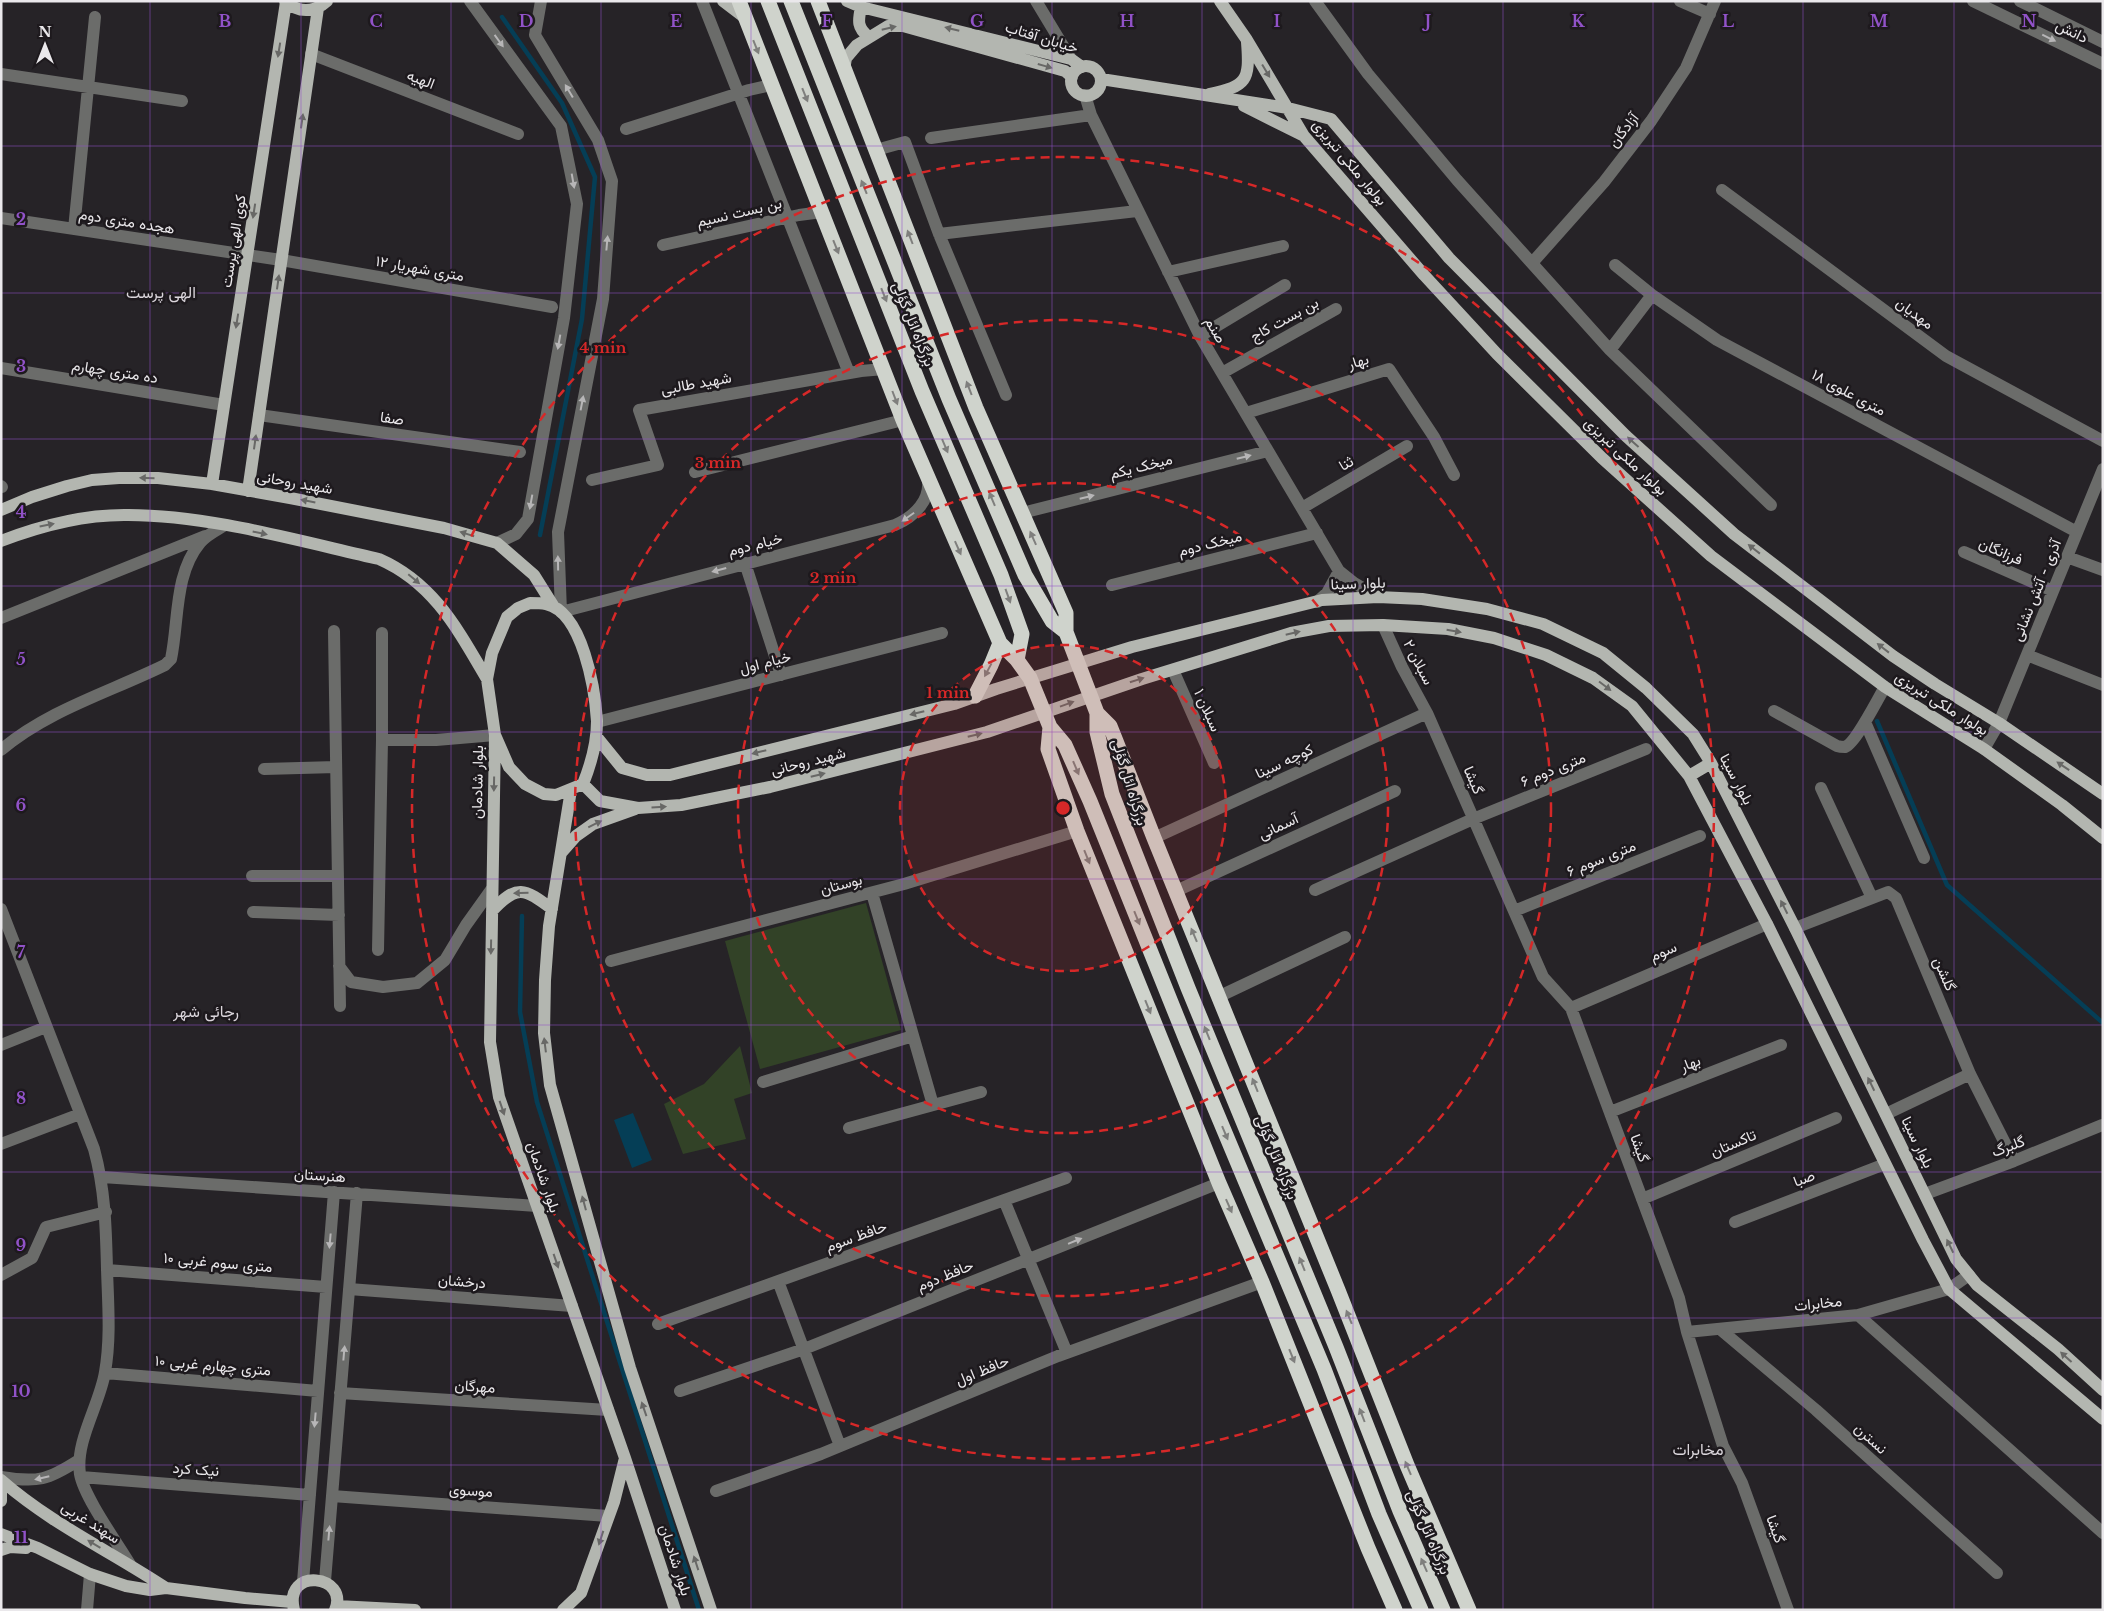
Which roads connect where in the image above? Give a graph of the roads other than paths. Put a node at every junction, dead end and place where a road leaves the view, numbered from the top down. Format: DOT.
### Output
graph roads {
  1 [pos="470,1"];
  2 [pos="540,1"];
  3 [pos="702,1"];
  4 [pos="722,1"];
  5 [pos="739,1"];
  6 [pos="768,1"];
  7 [pos="791,1"];
  8 [pos="818,1"];
  9 [pos="847,1"];
  10 [pos="1036,1"];
  11 [pos="1220,1"];
  12 [pos="1315,1"];
  13 [pos="1680,1"];
  14 [pos="1715,1"];
  15 [pos="1973,1"];
  16 [pos="2020,1"];
  17 [pos="286,2"];
  18 [pos="322,5"];
  19 [pos="861,7"];
  20 [pos="1710,14"];
  21 [pos="95,17"];
  22 [pos="744,17"];
  23 [pos="868,37"];
  24 [pos="1247,40"];
  25 [pos="2103,42"];
  26 [pos="311,54"];
  27 [pos="1071,59"];
  28 [pos="2103,64"];
  29 [pos="1082,66"];
  30 [pos="844,70"];
  31 [pos="1,74"];
  32 [pos="1072,77"];
  33 [pos="1101,79"];
  34 [pos="771,85"];
  35 [pos="88,87"];
  36 [pos="739,94"];
  37 [pos="1084,95"];
  38 [pos="1200,95"];
  39 [pos="1228,100"];
  40 [pos="182,101"];
  41 [pos="1288,108"];
  42 [pos="1091,115"];
  43 [pos="626,129"];
  44 [pos="518,134"];
  45 [pos="1304,136"];
  46 [pos="931,138"];
  47 [pos="876,150"];
  48 [pos="1722,190"];
  49 [pos="1137,211"];
  50 [pos="822,212"];
  51 [pos="1,218"];
  52 [pos="787,218"];
  53 [pos="74,229"];
  54 [pos="939,234"];
  55 [pos="663,245"];
  56 [pos="1283,246"];
  57 [pos="247,256"];
  58 [pos="281,260"];
  59 [pos="1532,263"];
  60 [pos="1615,265"];
  61 [pos="1168,272"];
  62 [pos="1285,285"];
  63 [pos="1652,295"];
  64 [pos="552,307"];
  65 [pos="1336,309"];
  66 [pos="1200,336"];
  67 [pos="1610,350"];
  68 [pos="1,368"];
  69 [pos="884,369"];
  70 [pos="848,373"];
  71 [pos="1222,373"];
  72 [pos="1006,395"];
  73 [pos="224,405"];
  74 [pos="1246,414"];
  75 [pos="259,416"];
  76 [pos="903,420"];
  77 [pos="2103,441"];
  78 [pos="1406,446"];
  79 [pos="1268,451"];
  80 [pos="520,452"];
  81 [pos="2103,469"];
  82 [pos="695,472"];
  83 [pos="1454,475"];
  84 [pos="927,476"];
  85 [pos="592,480"];
  86 [pos="212,484"];
  87 [pos="248,491"];
  88 [pos="1771,505"];
  89 [pos="1302,508"];
  90 [pos="1,510"];
  91 [pos="1022,513"];
  92 [pos="225,525"];
  93 [pos="2077,532"];
  94 [pos="1317,533"];
  95 [pos="209,534"];
  96 [pos="1,541"];
  97 [pos="498,544"];
  98 [pos="1964,552"];
  99 [pos="2067,556"];
  100 [pos="745,563"];
  101 [pos="2103,570"];
  102 [pos="1339,571"];
  103 [pos="1112,585"];
  104 [pos="2053,591"];
  105 [pos="1378,597"];
  106 [pos="1317,602"];
  107 [pos="558,610"];
  108 [pos="1,618"];
  109 [pos="1383,625"];
  110 [pos="334,631"];
  111 [pos="1066,632"];
  112 [pos="382,633"];
  113 [pos="942,633"];
  114 [pos="1000,643"];
  115 [pos="2027,655"];
  116 [pos="1017,660"];
  117 [pos="1078,663"];
  118 [pos="1173,670"];
  119 [pos="780,675"];
  120 [pos="1030,678"];
  121 [pos="487,679"];
  122 [pos="2103,685"];
  123 [pos="1885,686"];
  124 [pos="1091,695"];
  125 [pos="975,696"];
  126 [pos="1774,711"];
  127 [pos="1097,712"];
  128 [pos="1044,713"];
  129 [pos="1427,713"];
  130 [pos="597,722"];
  131 [pos="1866,722"];
  132 [pos="2000,723"];
  133 [pos="1050,727"];
  134 [pos="495,735"];
  135 [pos="596,736"];
  136 [pos="382,740"];
  137 [pos="1646,749"];
  138 [pos="1984,749"];
  139 [pos="1,750"];
  140 [pos="1214,763"];
  141 [pos="1710,763"];
  142 [pos="336,767"];
  143 [pos="264,769"];
  144 [pos="1689,776"];
  145 [pos="577,787"];
  146 [pos="1821,788"];
  147 [pos="1395,791"];
  148 [pos="1112,794"];
  149 [pos="2103,794"];
  150 [pos="1090,801"];
  151 [pos="638,808"];
  152 [pos="1473,819"];
  153 [pos="1077,831"];
  154 [pos="1700,836"];
  155 [pos="1154,838"];
  156 [pos="2103,838"];
  157 [pos="561,853"];
  158 [pos="1924,858"];
  159 [pos="252,876"];
  160 [pos="338,876"];
  161 [pos="491,890"];
  162 [pos="1315,890"];
  163 [pos="1176,891"];
  164 [pos="872,893"];
  165 [pos="1872,898"];
  166 [pos="1,909"];
  167 [pos="552,909"];
  168 [pos="492,911"];
  169 [pos="1514,911"];
  170 [pos="253,912"];
  171 [pos="339,915"];
  172 [pos="1767,924"];
  173 [pos="1795,928"];
  174 [pos="6,934"];
  175 [pos="1346,937"];
  176 [pos="378,950"];
  177 [pos="611,962"];
  178 [pos="339,966"];
  179 [pos="1220,996"];
  180 [pos="340,1006"];
  181 [pos="1571,1008"];
  182 [pos="46,1027"];
  183 [pos="913,1036"];
  184 [pos="1,1044"];
  185 [pos="1781,1045"];
  186 [pos="1970,1074"];
  187 [pos="762,1082"];
  188 [pos="981,1092"];
  189 [pos="933,1105"];
  190 [pos="1610,1112"];
  191 [pos="80,1114"];
  192 [pos="1886,1114"];
  193 [pos="1836,1118"];
  194 [pos="2102,1125"];
  195 [pos="849,1128"];
  196 [pos="1,1144"];
  197 [pos="2014,1161"];
  198 [pos="1886,1164"];
  199 [pos="102,1177"];
  200 [pos="1066,1178"];
  201 [pos="1219,1183"];
  202 [pos="334,1192"];
  203 [pos="357,1194"];
  204 [pos="1925,1194"];
  205 [pos="1642,1199"];
  206 [pos="1004,1200"];
  207 [pos="536,1206"];
  208 [pos="106,1212"];
  209 [pos="1735,1222"];
  210 [pos="1030,1259"];
  211 [pos="108,1270"];
  212 [pos="1,1275"];
  213 [pos="1969,1275"];
  214 [pos="778,1281"];
  215 [pos="1262,1282"];
  216 [pos="326,1287"];
  217 [pos="349,1289"];
  218 [pos="1949,1289"];
  219 [pos="572,1306"];
  220 [pos="1858,1315"];
  221 [pos="658,1324"];
  222 [pos="1721,1330"];
  223 [pos="1687,1332"];
  224 [pos="804,1349"];
  225 [pos="1067,1353"];
  226 [pos="105,1373"];
  227 [pos="318,1390"];
  228 [pos="2103,1390"];
  229 [pos="680,1391"];
  230 [pos="340,1393"];
  231 [pos="608,1410"];
  232 [pos="2103,1419"];
  233 [pos="840,1446"];
  234 [pos="625,1458"];
  235 [pos="78,1460"];
  236 [pos="1,1476"];
  237 [pos="81,1477"];
  238 [pos="1,1480"];
  239 [pos="1,1489"];
  240 [pos="716,1490"];
  241 [pos="310,1495"];
  242 [pos="332,1496"];
  243 [pos="1,1501"];
  244 [pos="608,1516"];
  245 [pos="2103,1532"];
  246 [pos="1,1534"];
  247 [pos="38,1548"];
  248 [pos="1,1550"];
  249 [pos="131,1566"];
  250 [pos="1997,1573"];
  251 [pos="90,1574"];
  252 [pos="325,1581"];
  253 [pos="302,1582"];
  254 [pos="166,1588"];
  255 [pos="293,1606"];
  256 [pos="336,1608"];
  257 [pos="87,1610"];
  258 [pos="415,1610"];
  259 [pos="564,1610"];
  260 [pos="675,1610"];
  261 [pos="711,1610"];
  262 [pos="1394,1610"];
  263 [pos="1421,1610"];
  264 [pos="1443,1610"];
  265 [pos="1469,1610"];
  266 [pos="1788,1610"];
  1 -- 97 [label="street, one-way"];
  107 -- 2 [label="street, one-way"];
  3 -- 36 [label="street"];
  4 -- 22 [label="main road"];
  5 -- 22 [label="highway"];
  6 -- 116 [label="highway, بزرگراه ائل گؤلی, one-way"];
  111 -- 7 [label="highway, بزرگراه ائل گؤلی, one-way"];
  8 -- 30 [label="highway"];
  9 -- 19 [label="main road, خیابان آفتاب"];
  10 -- 27 [label="street"];
  11 -- 24 [label="main road, بولوار ملکی تبریزی"];
  12 -- 59 [label="street"];
  13 -- 20 [label="street"];
  14 -- 20 [label="street, آزادگان"];
  15 -- 28 [label="street, دانش, one-way"];
  16 -- 25 [label="street, دانش"];
  17 -- 18 [label="main road"];
  17 -- 57 [label="main road, کوی الهی پرست, one-way"];
  18 -- 26 [label="main road"];
  19 -- 23 [label="main road"];
  27 -- 19 [label="main road, خیابان آفتاب, one-way"];
  20 -- 59 [label="street, آزادگان"];
  21 -- 35 [label="street"];
  22 -- 34 [label="highway, one-way"];
  23 -- 30 [label="main road"];
  23 -- 32 [label="main road, one-way"];
  24 -- 38 [label="main road"];
  24 -- 41 [label="main road, بولوار ملکی تبریزی, one-way"];
  26 -- 44 [label="street, الهیه"];
  58 -- 26 [label="main road, one-way"];
  27 -- 29 [label="main road, خیابان آفتاب"];
  29 -- 32 [label="main road"];
  29 -- 33 [label="main road"];
  30 -- 47 [label="highway"];
  31 -- 35 [label="street"];
  32 -- 37 [label="main road"];
  33 -- 37 [label="main road"];
  33 -- 38 [label="main road"];
  34 -- 36 [label="street"];
  34 -- 50 [label="highway"];
  35 -- 40 [label="street"];
  35 -- 53 [label="street"];
  36 -- 43 [label="street"];
  36 -- 52 [label="street"];
  37 -- 42 [label="street, صنم"];
  38 -- 39 [label="main road"];
  39 -- 41 [label="main road"];
  39 -- 45 [label="main road"];
  41 -- 45 [label="main road, بولوار ملکی تبریزی"];
  132 -- 41 [label="main road, بولوار ملکی تبریزی, one-way"];
  42 -- 46 [label="street"];
  42 -- 49 [label="street, صنم"];
  45 -- 123 [label="main road, بولوار ملکی تبریزی"];
  47 -- 54 [label="street"];
  91 -- 47 [label="highway, one-way"];
  48 -- 77 [label="street, مهدیان"];
  49 -- 54 [label="street"];
  49 -- 61 [label="street, صنم"];
  50 -- 52 [label="street, بن بست نسیم"];
  50 -- 69 [label="highway, one-way"];
  51 -- 53 [label="street, هجده متری دوم"];
  52 -- 55 [label="street, بن بست نسیم"];
  52 -- 70 [label="street"];
  53 -- 57 [label="street, هجده متری دوم"];
  54 -- 72 [label="street"];
  56 -- 61 [label="street"];
  57 -- 58 [label="street, هجده متری دوم"];
  57 -- 73 [label="main road, کوی الهی پرست, one-way"];
  58 -- 64 [label="street, ۱۲ متری شهریار"];
  75 -- 58 [label="main road, one-way"];
  59 -- 67 [label="street"];
  60 -- 63 [label="street, ۱۸ متری علوی"];
  61 -- 66 [label="street, صنم"];
  62 -- 66 [label="street"];
  63 -- 67 [label="street"];
  63 -- 93 [label="street, ۱۸ متری علوی"];
  65 -- 71 [label="street, بن بست کاج"];
  66 -- 71 [label="street, صنم"];
  67 -- 88 [label="street"];
  68 -- 73 [label="street, ده متری چهارم"];
  69 -- 70 [label="street, شهید طالبی"];
  69 -- 76 [label="highway, one-way"];
  70 -- 85 [label="street, شهید طالبی"];
  71 -- 74 [label="street, صنم"];
  73 -- 86 [label="main road, کوی الهی پرست"];
  74 -- 79 [label="street, صنم"];
  74 -- 83 [label="street, بهار"];
  75 -- 80 [label="street, صفا"];
  87 -- 75 [label="main road, one-way"];
  76 -- 82 [label="street"];
  76 -- 84 [label="highway"];
  78 -- 89 [label="street, ثنا"];
  79 -- 89 [label="street, صنم"];
  91 -- 79 [label="street, میخک یکم, one-way"];
  81 -- 93 [label="street, آذرى - آتش نشانى"];
  84 -- 100 [label="street, خیام دوم, one-way"];
  84 -- 114 [label="highway, one-way"];
  86 -- 87 [label="main road, شهید روحانی"];
  86 -- 90 [label="main road, شهید روحانی, one-way"];
  97 -- 87 [label="main road, شهید روحانی, one-way"];
  89 -- 94 [label="street, صنم"];
  111 -- 91 [label="highway, one-way"];
  92 -- 95 [label="street"];
  96 -- 92 [label="main road, one-way"];
  92 -- 121 [label="main road, one-way"];
  93 -- 99 [label="street, آذرى - آتش نشانى"];
  94 -- 102 [label="street, صنم"];
  94 -- 103 [label="street, میخک دوم"];
  95 -- 108 [label="street"];
  95 -- 139 [label="street"];
  97 -- 107 [label="main road, شهید روحانی"];
  98 -- 104 [label="street, فرزانگان"];
  99 -- 101 [label="street"];
  99 -- 104 [label="street, آذرى - آتش نشانى"];
  100 -- 107 [label="street, خیام دوم, one-way"];
  100 -- 119 [label="street"];
  102 -- 105 [label="street"];
  102 -- 106 [label="street"];
  104 -- 115 [label="street, آذرى - آتش نشانى"];
  105 -- 106 [label="main road, بلوار سینا"];
  105 -- 141 [label="main road, بلوار سینا"];
  106 -- 117 [label="main road, بلوار سینا"];
  107 -- 121 [label="main road"];
  107 -- 130 [label="main road"];
  118 -- 109 [label="main road, one-way"];
  109 -- 129 [label="street, سبلان ۲"];
  109 -- 144 [label="main road, one-way"];
  110 -- 142 [label="street"];
  111 -- 117 [label="highway"];
  112 -- 136 [label="street"];
  113 -- 119 [label="street, خیام اول"];
  114 -- 116 [label="highway"];
  114 -- 125 [label="highway, one-way"];
  115 -- 122 [label="street"];
  115 -- 132 [label="street, آذرى - آتش نشانى"];
  116 -- 120 [label="highway"];
  117 -- 120 [label="main road, بلوار سینا"];
  117 -- 124 [label="highway"];
  124 -- 118 [label="main road, one-way"];
  118 -- 140 [label="street, سبلان ۱"];
  119 -- 130 [label="street, خیام اول"];
  120 -- 125 [label="main road, شهید روحانی"];
  120 -- 128 [label="highway"];
  121 -- 134 [label="main road"];
  123 -- 131 [label="street"];
  123 -- 138 [label="main road, بولوار ملکی تبریزی"];
  124 -- 127 [label="highway"];
  128 -- 124 [label="main road, شهید روحانی, one-way"];
  125 -- 135 [label="main road, شهید روحانی, one-way"];
  126 -- 131 [label="street"];
  127 -- 148 [label="highway, بزرگراه ائل گؤلی"];
  127 -- 155 [label="highway"];
  128 -- 133 [label="highway"];
  151 -- 128 [label="main road, شهید روحانی, one-way"];
  129 -- 152 [label="street, گیشا"];
  129 -- 155 [label="street, کوچه سینا"];
  130 -- 135 [label="main road"];
  131 -- 158 [label="street"];
  132 -- 138 [label="street, آذرى - آتش نشانى"];
  149 -- 132 [label="main road, بولوار ملکی تبریزی, one-way"];
  133 -- 150 [label="highway, one-way"];
  133 -- 153 [label="highway"];
  134 -- 136 [label="street"];
  134 -- 145 [label="main road"];
  134 -- 161 [label="main road, بلوار شادمان, one-way"];
  135 -- 145 [label="main road"];
  136 -- 176 [label="street"];
  137 -- 152 [label="street, ۶ متری دوم"];
  138 -- 156 [label="main road, بولوار ملکی تبریزی"];
  141 -- 144 [label="main road"];
  173 -- 141 [label="main road, بلوار سینا, one-way"];
  142 -- 143 [label="street"];
  142 -- 160 [label="street"];
  144 -- 172 [label="main road"];
  145 -- 151 [label="main road, شهید روحانی"];
  145 -- 157 [label="main road, بلوار شادمان"];
  146 -- 165 [label="street"];
  147 -- 163 [label="street, آسمانی"];
  148 -- 150 [label="highway"];
  264 -- 148 [label="highway, بزرگراه ائل گؤلی, one-way"];
  150 -- 263 [label="highway, one-way"];
  157 -- 151 [label="main road, one-way"];
  152 -- 162 [label="street, ۶ متری دوم"];
  152 -- 169 [label="street, گیشا"];
  153 -- 164 [label="street, بوستان"];
  153 -- 201 [label="highway, one-way"];
  154 -- 169 [label="street, ۶ متری سوم"];
  155 -- 163 [label="highway"];
  157 -- 167 [label="main road, بلوار شادمان"];
  159 -- 160 [label="street"];
  160 -- 171 [label="street"];
  161 -- 168 [label="main road, بلوار شادمان"];
  161 -- 178 [label="street"];
  179 -- 163 [label="highway, one-way"];
  164 -- 177 [label="street, بوستان"];
  164 -- 183 [label="street"];
  165 -- 173 [label="street, گلشن"];
  165 -- 186 [label="street, گلشن"];
  166 -- 174 [label="street"];
  167 -- 168 [label="main road, one-way"];
  261 -- 167 [label="main road, بلوار شادمان, one-way"];
  168 -- 207 [label="main road, بلوار شادمان, one-way"];
  169 -- 181 [label="street, گیشا"];
  170 -- 171 [label="street"];
  171 -- 178 [label="street"];
  172 -- 181 [label="street, سوم"];
  172 -- 198 [label="main road"];
  192 -- 173 [label="main road, بلوار سینا, one-way"];
  174 -- 182 [label="street"];
  175 -- 179 [label="street"];
  178 -- 180 [label="street"];
  265 -- 179 [label="highway, one-way"];
  181 -- 190 [label="street, گیشا"];
  182 -- 184 [label="street"];
  182 -- 191 [label="street"];
  183 -- 187 [label="street"];
  183 -- 189 [label="street"];
  185 -- 190 [label="street, بهار"];
  186 -- 192 [label="street"];
  186 -- 197 [label="street, گلشن"];
  188 -- 189 [label="street"];
  189 -- 195 [label="street"];
  190 -- 205 [label="street, گیشا"];
  191 -- 196 [label="street"];
  191 -- 199 [label="street"];
  192 -- 204 [label="main road, بلوار سینا"];
  193 -- 205 [label="street, تاکستان"];
  194 -- 197 [label="street, گلبرگ"];
  197 -- 204 [label="street, گلبرگ"];
  198 -- 209 [label="street, صبا"];
  198 -- 218 [label="main road"];
  199 -- 202 [label="street, هنرستان"];
  199 -- 208 [label="street"];
  200 -- 206 [label="street, حافظ سوم"];
  210 -- 201 [label="street, حافظ دوم, one-way"];
  201 -- 215 [label="highway, one-way"];
  202 -- 203 [label="street, هنرستان"];
  202 -- 216 [label="street, one-way"];
  203 -- 207 [label="street, هنرستان"];
  203 -- 217 [label="street"];
  213 -- 204 [label="main road, بلوار سینا, one-way"];
  205 -- 223 [label="street, گیشا"];
  206 -- 210 [label="street"];
  206 -- 214 [label="street, حافظ سوم"];
  207 -- 219 [label="main road, بلوار شادمان, one-way"];
  208 -- 211 [label="street"];
  208 -- 212 [label="street"];
  210 -- 224 [label="street, حافظ دوم"];
  210 -- 225 [label="street"];
  211 -- 216 [label="street, ۱۰ متری سوم غربی"];
  211 -- 226 [label="street"];
  213 -- 218 [label="street, مخابرات"];
  228 -- 213 [label="main road, بلوار سینا, one-way"];
  214 -- 221 [label="street, حافظ سوم"];
  214 -- 224 [label="street"];
  215 -- 225 [label="street, حافظ اول"];
  215 -- 262 [label="highway, one-way"];
  216 -- 227 [label="street"];
  217 -- 219 [label="street, درخشان"];
  230 -- 217 [label="street, one-way"];
  218 -- 220 [label="street, مخابرات"];
  218 -- 232 [label="main road"];
  219 -- 231 [label="main road, بلوار شادمان"];
  220 -- 222 [label="street, مخابرات"];
  220 -- 245 [label="street"];
  222 -- 223 [label="street, مخابرات"];
  222 -- 250 [label="street, نسترن"];
  223 -- 266 [label="street, گیشا"];
  224 -- 229 [label="street, حافظ دوم"];
  224 -- 233 [label="street"];
  225 -- 233 [label="street, حافظ اول"];
  226 -- 227 [label="street, ۱۰ متری چهارم غربی"];
  226 -- 235 [label="street"];
  227 -- 241 [label="street, one-way"];
  230 -- 231 [label="street, مهرگان"];
  230 -- 242 [label="street"];
  231 -- 234 [label="main road, بلوار شادمان"];
  233 -- 240 [label="street, حافظ اول"];
  234 -- 244 [label="main road"];
  234 -- 260 [label="main road, بلوار شادمان"];
  235 -- 236 [label="street, one-way"];
  235 -- 237 [label="street"];
  237 -- 241 [label="street, نیک کرد"];
  237 -- 249 [label="street"];
  249 -- 238 [label="main road, سهند غربی, one-way"];
  239 -- 243 [label="main road"];
  241 -- 253 [label="street"];
  242 -- 244 [label="street, موسوی"];
  252 -- 242 [label="street, one-way"];
  244 -- 259 [label="main road, one-way"];
  246 -- 247 [label="main road, سهند غربی"];
  247 -- 248 [label="main road"];
  247 -- 251 [label="main road, سهند غربی"];
  249 -- 254 [label="main road, سهند غربی"];
  251 -- 254 [label="main road, سهند غربی"];
  251 -- 257 [label="street"];
  252 -- 253 [label="main road"];
  252 -- 256 [label="main road"];
  253 -- 255 [label="main road"];
  254 -- 255 [label="main road, سهند غربی"];
  256 -- 258 [label="main road"];
}
